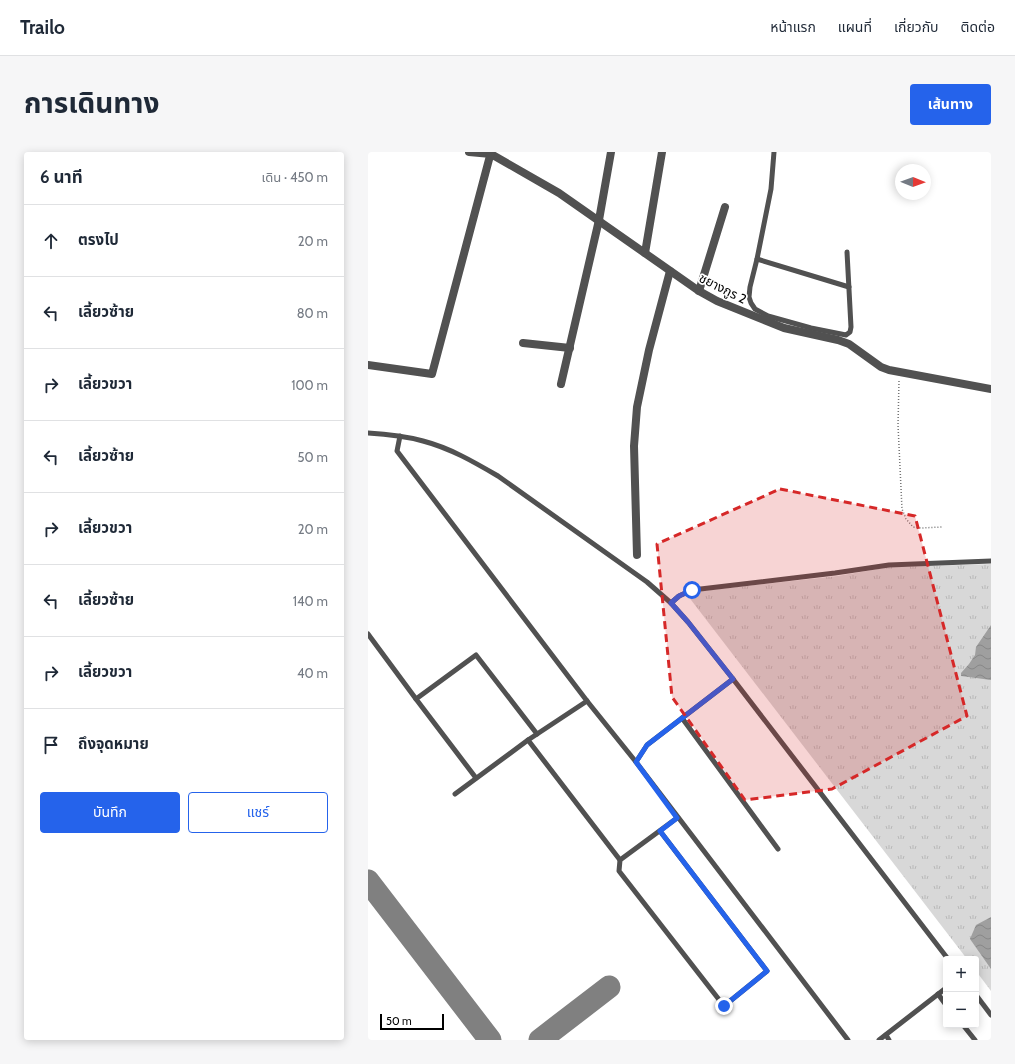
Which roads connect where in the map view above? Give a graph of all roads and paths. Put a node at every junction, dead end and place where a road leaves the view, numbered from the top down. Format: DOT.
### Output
graph roads {
  1 [pos="469,152"];
  2 [pos="611,152"];
  3 [pos="662,152"];
  4 [pos="774,152"];
  5 [pos="491,153"];
  6 [pos="725,207"];
  7 [pos="599,220"];
  8 [pos="848,252"];
  9 [pos="645,253"];
  10 [pos="757,259"];
  11 [pos="670,271"];
  12 [pos="849,287"];
  13 [pos="699,291"];
  14 [pos="523,343"];
  15 [pos="570,348"];
  16 [pos="368,365"];
  17 [pos="899,373"];
  18 [pos="561,384"];
  19 [pos="991,389"];
  20 [pos="368,433"];
  21 [pos="400,436"];
  22 [pos="942,527"];
  23 [pos="637,555"];
  24 [pos="991,561"];
  25 [pos="671,603"];
  26 [pos="368,634"];
  27 [pos="733,679"];
  28 [pos="416,700"];
  29 [pos="587,701"];
  30 [pos="682,718"];
  31 [pos="537,734"];
  32 [pos="528,740"];
  33 [pos="636,762"];
  34 [pos="476,778"];
  35 [pos="455,794"];
  36 [pos="677,818"];
  37 [pos="660,831"];
  38 [pos="778,849"];
  39 [pos="620,860"];
  40 [pos="946,956"];
  41 [pos="943,990"];
  42 [pos="938,994"];
  43 [pos="979,999"];
  44 [pos="943,1001"];
  45 [pos="991,1015"];
  46 [pos="965,1028"];
  47 [pos="886,1035"];
  48 [pos="848,1040"];
  49 [pos="879,1040"];
  50 [pos="890,1040"];
  51 [pos="975,1040"];
  1 -- 5 [label="street, ชยางกูร 2"];
  2 -- 7 [label="street"];
  3 -- 9 [label="street"];
  4 -- 10 [label="lane"];
  5 -- 7 [label="street, ชยางกูร 2"];
  5 -- 16 [label="street"];
  6 -- 13 [label="street"];
  7 -- 9 [label="street, ชยางกูร 2"];
  7 -- 15 [label="street"];
  8 -- 12 [label="lane"];
  9 -- 11 [label="street, ชยางกูร 2"];
  10 -- 12 [label="lane"];
  10 -- 12 [label="lane"];
  11 -- 13 [label="street, ชยางกูร 2"];
  11 -- 23 [label="street"];
  13 -- 17 [label="street, ชยางกูร 2"];
  14 -- 15 [label="street"];
  15 -- 18 [label="street"];
  17 -- 19 [label="street, ชยางกูร 2"];
  17 -- 22 [label="path"];
  20 -- 21 [label="lane"];
  21 -- 25 [label="lane"];
  21 -- 29 [label="lane"];
  24 -- 25 [label="lane"];
  25 -- 27 [label="lane"];
  26 -- 28 [label="lane"];
  27 -- 30 [label="lane"];
  27 -- 40 [label="lane"];
  28 -- 31 [label="lane"];
  28 -- 34 [label="lane"];
  29 -- 31 [label="lane"];
  29 -- 33 [label="lane"];
  30 -- 33 [label="lane"];
  30 -- 38 [label="lane"];
  31 -- 32 [label="lane"];
  32 -- 34 [label="lane"];
  32 -- 39 [label="lane"];
  33 -- 36 [label="lane"];
  34 -- 35 [label="lane"];
  36 -- 37 [label="lane"];
  36 -- 48 [label="lane"];
  37 -- 39 [label="lane"];
  37 -- 39 [label="lane"];
  41 -- 42 [label="lane"];
  42 -- 44 [label="lane"];
  42 -- 47 [label="lane"];
  43 -- 45 [label="lane"];
  46 -- 51 [label="lane"];
  47 -- 49 [label="lane"];
  47 -- 50 [label="lane"];
}
